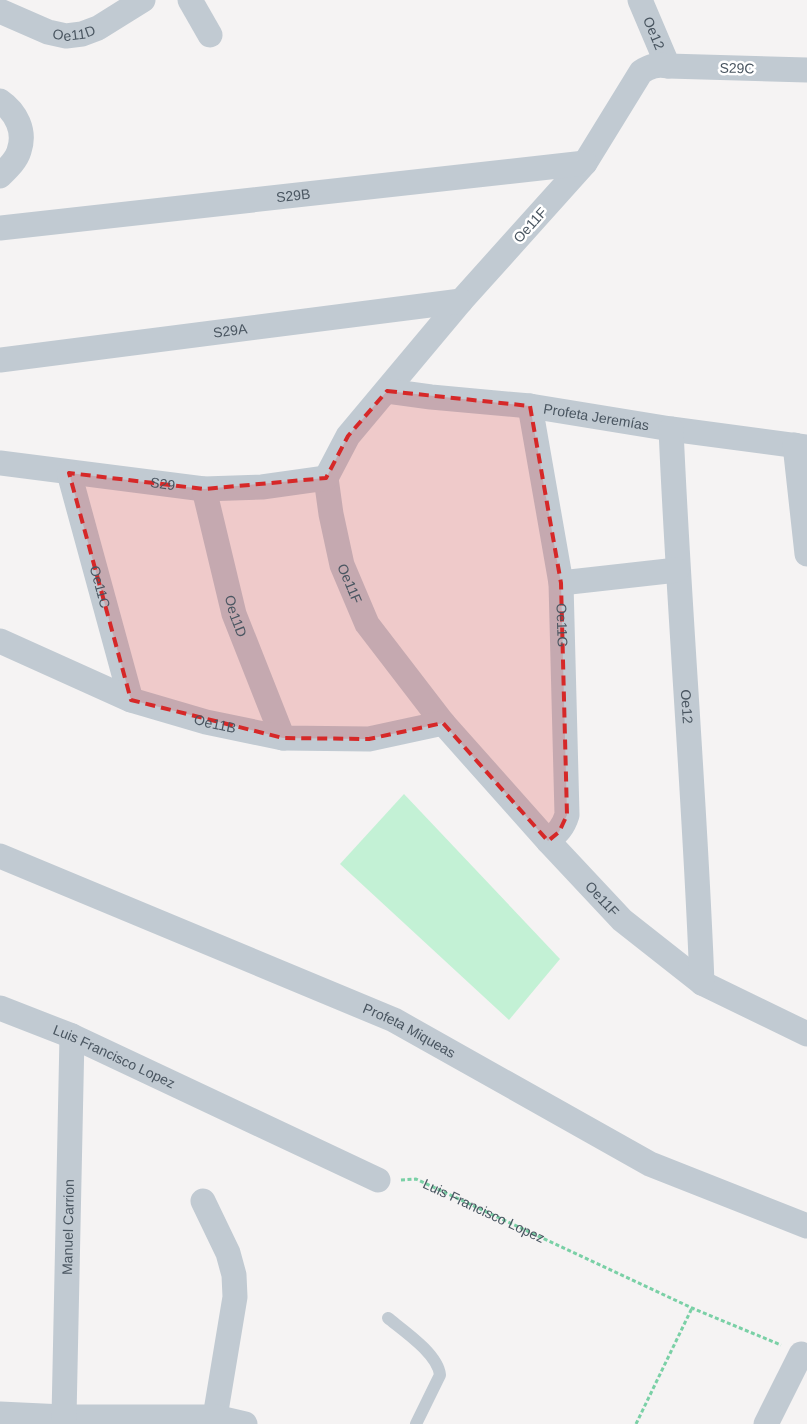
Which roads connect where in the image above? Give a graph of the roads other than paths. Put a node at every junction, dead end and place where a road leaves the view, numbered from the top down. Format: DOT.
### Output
graph roads {
  1 [pos="144,0"];
  2 [pos="190,0"];
  3 [pos="640,0"];
  4 [pos="0,11"];
  5 [pos="210,35"];
  6 [pos="668,66"];
  7 [pos="807,70"];
  8 [pos="0,100"];
  9 [pos="585,163"];
  10 [pos="0,176"];
  11 [pos="0,228"];
  12 [pos="462,301"];
  13 [pos="0,360"];
  14 [pos="387,391"];
  15 [pos="530,406"];
  16 [pos="671,429"];
  17 [pos="801,446"];
  18 [pos="0,463"];
  19 [pos="69,472"];
  20 [pos="326,478"];
  21 [pos="204,489"];
  22 [pos="807,554"];
  23 [pos="678,570"];
  24 [pos="561,583"];
  25 [pos="0,641"];
  26 [pos="131,700"];
  27 [pos="442,723"];
  28 [pos="283,738"];
  29 [pos="548,842"];
  30 [pos="0,856"];
  31 [pos="702,983"];
  32 [pos="0,1008"];
  33 [pos="807,1034"];
  34 [pos="72,1036"];
  35 [pos="378,1180"];
  36 [pos="203,1201"];
  37 [pos="807,1226"];
  38 [pos="388,1318"];
  39 [pos="802,1354"];
  40 [pos="0,1414"];
  41 [pos="64,1417"];
  42 [pos="215,1417"];
  43 [pos="244,1424"];
  44 [pos="416,1424"];
  45 [pos="766,1424"];
  1 -- 4 [label="street, Oe11D"];
  2 -- 5 [label="street"];
  3 -- 6 [label="street, Oe12"];
  6 -- 7 [label="street, S29C"];
  6 -- 9 [label="street, Oe11F"];
  8 -- 10 [label="street"];
  9 -- 11 [label="street, S29B"];
  9 -- 12 [label="street, Oe11F"];
  12 -- 13 [label="street, S29A"];
  12 -- 14 [label="street, Oe11F"];
  14 -- 15 [label="street, Profeta Jeremías"];
  14 -- 20 [label="street, Oe11F"];
  15 -- 16 [label="street, Profeta Jeremías"];
  15 -- 24 [label="street, Oe11G"];
  16 -- 17 [label="street, Profeta Jeremías"];
  16 -- 23 [label="street, Oe12"];
  17 -- 22 [label="street"];
  18 -- 19 [label="street, S29"];
  19 -- 21 [label="street, S29"];
  19 -- 26 [label="street, Oe11C"];
  20 -- 21 [label="street, S29"];
  20 -- 27 [label="street, Oe11F"];
  21 -- 28 [label="street, Oe11D"];
  23 -- 24 [label="street"];
  23 -- 31 [label="street, Oe12"];
  24 -- 29 [label="street, Oe11G"];
  25 -- 26 [label="street, Oe11B"];
  26 -- 28 [label="street, Oe11B"];
  27 -- 28 [label="street, Oe11B"];
  27 -- 29 [label="street, Oe11F"];
  29 -- 31 [label="street, Oe11F"];
  30 -- 37 [label="street, Profeta Miqueas"];
  31 -- 33 [label="street, Oe11F"];
  32 -- 34 [label="street, Luis Francisco Lopez"];
  34 -- 35 [label="street, Luis Francisco Lopez"];
  34 -- 41 [label="street, Manuel Carrion"];
  36 -- 42 [label="street"];
  38 -- 44 [label="lane"];
  39 -- 45 [label="street"];
  40 -- 41 [label="street"];
  41 -- 42 [label="street"];
  42 -- 43 [label="street"];
}
